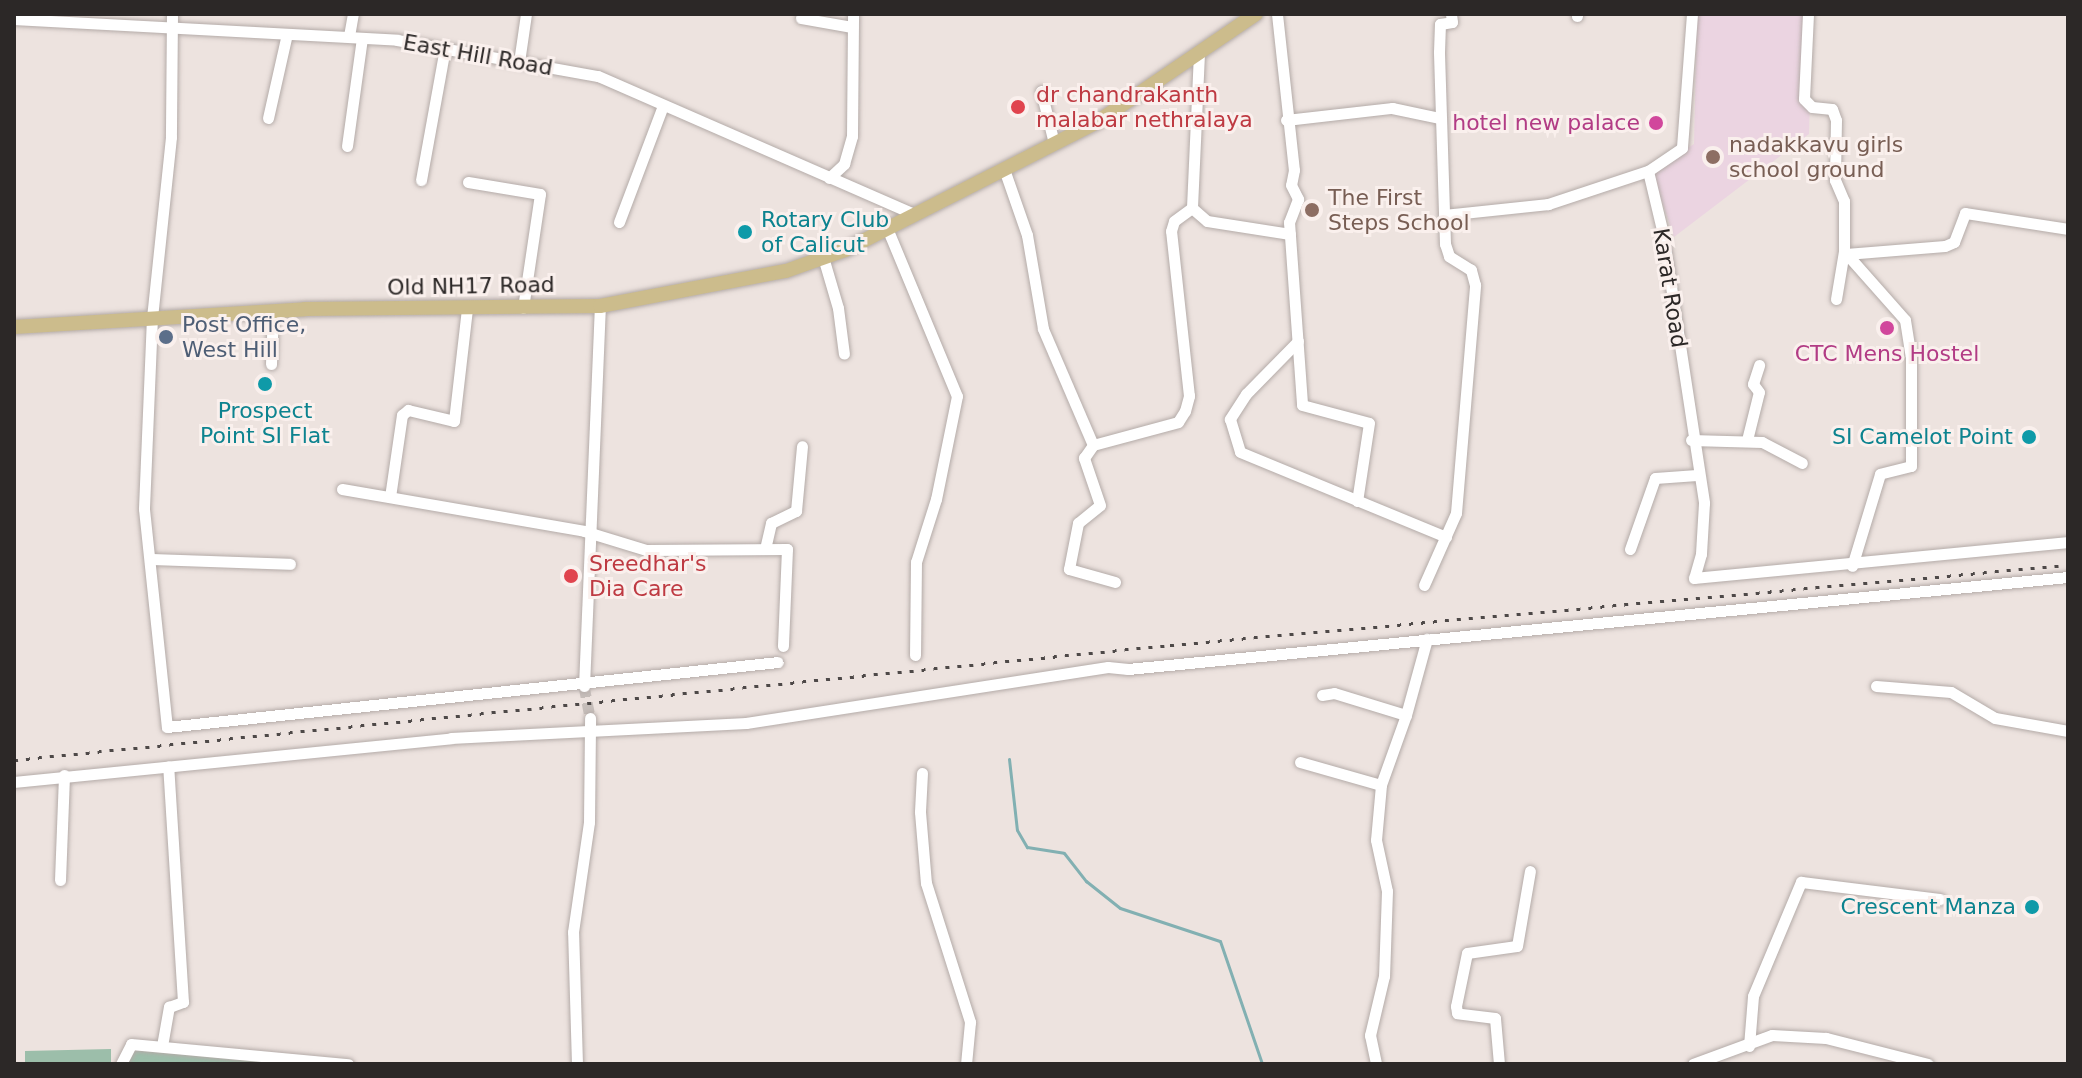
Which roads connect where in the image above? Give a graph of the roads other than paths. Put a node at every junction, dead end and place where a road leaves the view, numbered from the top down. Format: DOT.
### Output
graph roads {
  1 [pos="172,14"];
  2 [pos="353,14"];
  3 [pos="526,14"];
  4 [pos="853,14"];
  5 [pos="1256,14"];
  6 [pos="1277,14"];
  7 [pos="1451,14"];
  8 [pos="1692,14"];
  9 [pos="1808,14"];
  10 [pos="801,18"];
  11 [pos="14,19"];
  12 [pos="852,27"];
  13 [pos="172,30"];
  14 [pos="287,34"];
  15 [pos="349,36"];
  16 [pos="362,38"];
  17 [pos="445,48"];
  18 [pos="1199,53"];
  19 [pos="519,62"];
  20 [pos="1041,91"];
  21 [pos="662,108"];
  22 [pos="268,118"];
  23 [pos="1440,118"];
  24 [pos="1286,120"];
  25 [pos="1054,143"];
  26 [pos="347,146"];
  27 [pos="1004,169"];
  28 [pos="1648,171"];
  29 [pos="829,178"];
  30 [pos="421,180"];
  31 [pos="468,182"];
  32 [pos="1192,208"];
  33 [pos="914,214"];
  34 [pos="1444,215"];
  35 [pos="619,222"];
  36 [pos="887,228"];
  37 [pos="2068,229"];
  38 [pos="1290,234"];
  39 [pos="1845,253"];
  40 [pos="823,257"];
  41 [pos="1836,299"];
  42 [pos="600,306"];
  43 [pos="523,308"];
  44 [pos="467,309"];
  45 [pos="273,311"];
  46 [pos="152,317"];
  47 [pos="14,327"];
  48 [pos="1298,341"];
  49 [pos="844,354"];
  50 [pos="271,364"];
  51 [pos="1759,365"];
  52 [pos="1691,440"];
  53 [pos="1747,440"];
  54 [pos="1093,445"];
  55 [pos="802,446"];
  56 [pos="1802,463"];
  57 [pos="1697,475"];
  58 [pos="342,489"];
  59 [pos="390,497"];
  60 [pos="1357,501"];
  61 [pos="590,532"];
  62 [pos="1446,537"];
  63 [pos="2068,542"];
  64 [pos="765,549"];
  65 [pos="1630,549"];
  66 [pos="150,559"];
  67 [pos="290,564"];
  68 [pos="1852,566"];
  69 [pos="2068,577"];
  70 [pos="1115,582"];
  71 [pos="1424,585"];
  72 [pos="1427,639"];
  73 [pos="783,646"];
  74 [pos="915,655"];
  75 [pos="778,662"];
  76 [pos="584,686"];
  77 [pos="1876,686"];
  78 [pos="1322,695"];
  79 [pos="1406,715"];
  80 [pos="590,718"];
  81 [pos="588,731"];
  82 [pos="2068,731"];
  83 [pos="1300,762"];
  84 [pos="168,766"];
  85 [pos="922,773"];
  86 [pos="64,775"];
  87 [pos="14,782"];
  88 [pos="1381,785"];
  89 [pos="1530,871"];
  90 [pos="60,880"];
  91 [pos="1940,899"];
  92 [pos="162,1046"];
  93 [pos="1749,1046"];
  94 [pos="1709,1061"];
  95 [pos="121,1064"];
  96 [pos="348,1064"];
  97 [pos="577,1064"];
  98 [pos="966,1064"];
  99 [pos="1376,1064"];
  100 [pos="1499,1064"];
  101 [pos="1693,1064"];
  102 [pos="1928,1064"];
  1 -- 13 [label="street"];
  2 -- 15 [label="street"];
  3 -- 19 [label="street"];
  4 -- 12 [label="street"];
  5 -- 18 [label="main road, Old NH17 Road"];
  6 -- 24 [label="street"];
  7 -- 23 [label="street"];
  8 -- 28 [label="street"];
  9 -- 39 [label="street"];
  10 -- 12 [label="street"];
  11 -- 13 [label="street, East Hill Road"];
  12 -- 29 [label="street"];
  13 -- 14 [label="street, East Hill Road"];
  13 -- 46 [label="street"];
  14 -- 15 [label="street, East Hill Road"];
  14 -- 22 [label="street"];
  15 -- 16 [label="street, East Hill Road"];
  16 -- 17 [label="street, East Hill Road"];
  16 -- 26 [label="street"];
  17 -- 19 [label="street, East Hill Road"];
  17 -- 30 [label="street"];
  18 -- 25 [label="main road, Old NH17 Road"];
  18 -- 32 [label="street"];
  19 -- 21 [label="street, East Hill Road"];
  20 -- 25 [label="street"];
  21 -- 29 [label="street, East Hill Road"];
  21 -- 35 [label="street"];
  23 -- 24 [label="street"];
  23 -- 34 [label="street"];
  24 -- 38 [label="street"];
  25 -- 27 [label="main road, Old NH17 Road"];
  27 -- 33 [label="main road, Old NH17 Road"];
  27 -- 54 [label="street"];
  28 -- 34 [label="street"];
  28 -- 52 [label="street, Karat Road"];
  29 -- 33 [label="street, East Hill Road"];
  31 -- 43 [label="street"];
  32 -- 38 [label="street"];
  32 -- 54 [label="street"];
  33 -- 36 [label="main road, Old NH17 Road"];
  34 -- 62 [label="street"];
  36 -- 40 [label="main road, Old NH17 Road"];
  36 -- 74 [label="street"];
  37 -- 39 [label="street"];
  38 -- 48 [label="street"];
  39 -- 41 [label="street"];
  39 -- 68 [label="street"];
  40 -- 42 [label="main road, Old NH17 Road"];
  40 -- 49 [label="street"];
  42 -- 43 [label="main road, Old NH17 Road"];
  42 -- 61 [label="street"];
  43 -- 44 [label="main road, Old NH17 Road"];
  44 -- 45 [label="main road, Old NH17 Road"];
  44 -- 59 [label="street"];
  45 -- 46 [label="main road, Old NH17 Road"];
  45 -- 50 [label="street"];
  46 -- 47 [label="main road, Old NH17 Road"];
  46 -- 66 [label="street"];
  48 -- 60 [label="street"];
  48 -- 60 [label="street"];
  51 -- 53 [label="street"];
  52 -- 53 [label="street"];
  52 -- 57 [label="street, Karat Road"];
  53 -- 56 [label="street"];
  54 -- 70 [label="street"];
  55 -- 64 [label="street"];
  57 -- 65 [label="street"];
  57 -- 68 [label="street, Karat Road"];
  58 -- 59 [label="street"];
  59 -- 61 [label="street"];
  60 -- 62 [label="street"];
  61 -- 64 [label="street"];
  61 -- 76 [label="street"];
  62 -- 71 [label="street"];
  63 -- 68 [label="street"];
  64 -- 73 [label="street"];
  66 -- 67 [label="street"];
  66 -- 76 [label="street"];
  69 -- 72 [label="street"];
  72 -- 79 [label="street"];
  72 -- 81 [label="street"];
  75 -- 76 [label="street"];
  77 -- 82 [label="street"];
  78 -- 79 [label="street"];
  79 -- 88 [label="street"];
  80 -- 81 [label="street"];
  81 -- 84 [label="street"];
  81 -- 97 [label="street"];
  83 -- 88 [label="street"];
  84 -- 86 [label="street"];
  84 -- 92 [label="street"];
  85 -- 98 [label="street"];
  86 -- 87 [label="street"];
  86 -- 90 [label="street"];
  88 -- 99 [label="street"];
  89 -- 100 [label="street"];
  91 -- 93 [label="street"];
  92 -- 95 [label="street"];
  92 -- 96 [label="street"];
  93 -- 94 [label="street"];
  93 -- 102 [label="street"];
  94 -- 101 [label="street"];
}
